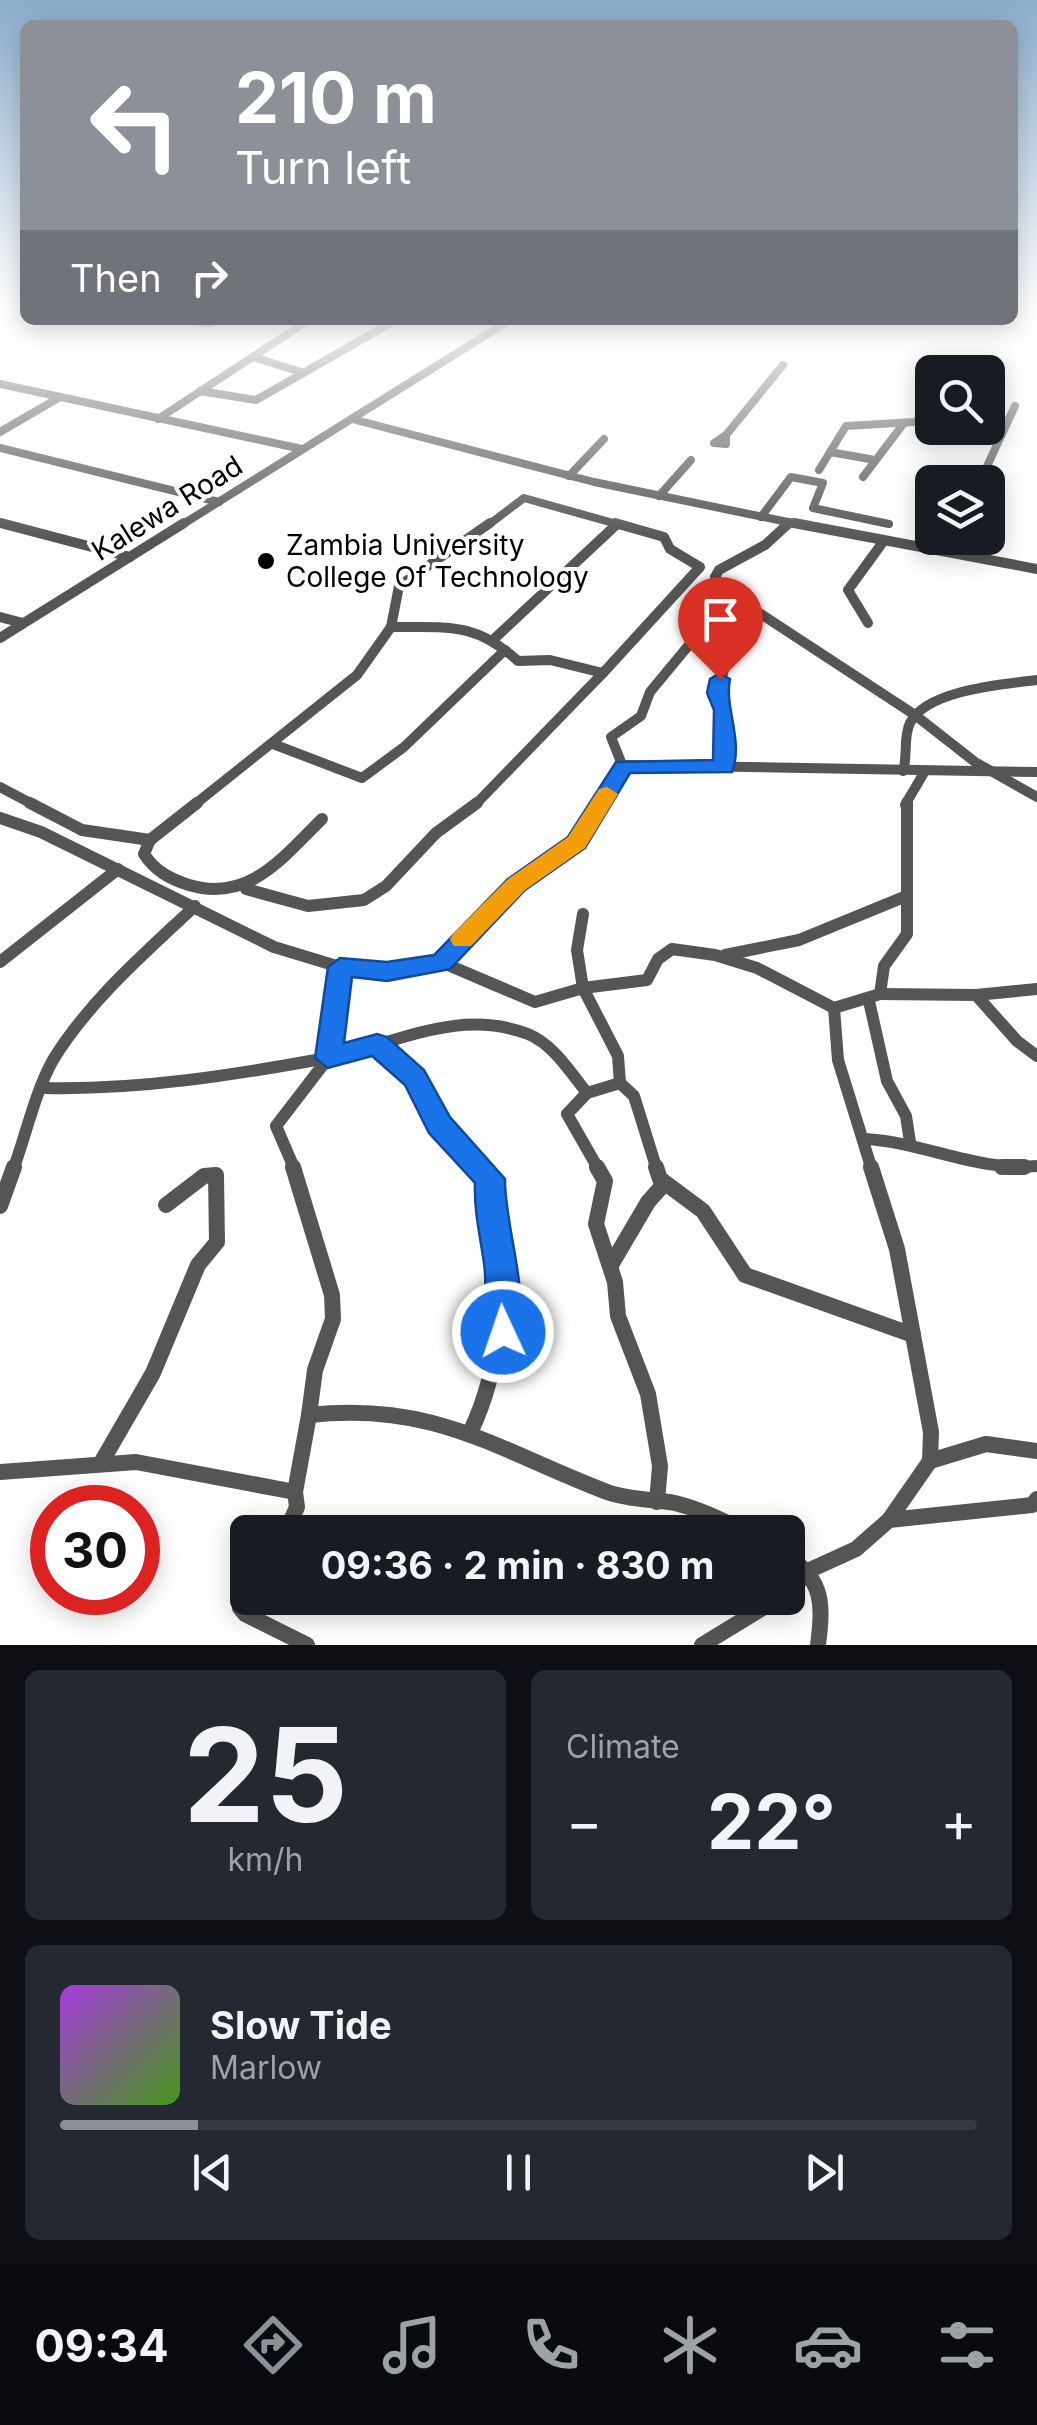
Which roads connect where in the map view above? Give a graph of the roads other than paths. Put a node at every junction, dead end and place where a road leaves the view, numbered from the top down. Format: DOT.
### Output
graph roads {
  1 [pos="17,388"];
  2 [pos="205,388"];
  3 [pos="277,388"];
  4 [pos="401,388"];
  5 [pos="764,388"];
  6 [pos="200,391"];
  7 [pos="60,397"];
  8 [pos="1014,406"];
  9 [pos="158,418"];
  10 [pos="352,418"];
  11 [pos="915,419"];
  12 [pos="904,424"];
  13 [pos="0,432"];
  14 [pos="726,435"];
  15 [pos="604,439"];
  16 [pos="0,448"];
  17 [pos="302,450"];
  18 [pos="830,452"];
  19 [pos="691,460"];
  20 [pos="875,460"];
  21 [pos="988,465"];
  22 [pos="819,470"];
  23 [pos="569,476"];
  24 [pos="863,477"];
  25 [pos="660,496"];
  26 [pos="219,502"];
  27 [pos="761,517"];
  28 [pos="0,523"];
  29 [pos="789,523"];
  30 [pos="889,524"];
  31 [pos="616,525"];
  32 [pos="883,542"];
  33 [pos="130,557"];
  34 [pos="1037,569"];
  35 [pos="718,586"];
  36 [pos="759,616"];
  37 [pos="0,617"];
  38 [pos="868,622"];
  39 [pos="23,624"];
  40 [pos="391,627"];
  41 [pos="0,638"];
  42 [pos="494,639"];
  43 [pos="505,650"];
  44 [pos="602,674"];
  45 [pos="1037,680"];
  46 [pos="915,715"];
  47 [pos="273,744"];
  48 [pos="623,766"];
  49 [pos="724,767"];
  50 [pos="902,771"];
  51 [pos="925,771"];
  52 [pos="991,772"];
  53 [pos="1037,772"];
  54 [pos="0,788"];
  55 [pos="1037,797"];
  56 [pos="0,818"];
  57 [pos="322,819"];
  58 [pos="150,840"];
  59 [pos="118,869"];
  60 [pos="246,889"];
  61 [pos="904,897"];
  62 [pos="195,906"];
  63 [pos="584,914"];
  64 [pos="725,955"];
  65 [pos="0,962"];
  66 [pos="441,962"];
  67 [pos="340,967"];
  68 [pos="583,988"];
  69 [pos="1037,989"];
  70 [pos="976,995"];
  71 [pos="875,997"];
  72 [pos="834,1008"];
  73 [pos="377,1044"];
  74 [pos="1037,1056"];
  75 [pos="328,1058"];
  76 [pos="620,1083"];
  77 [pos="45,1088"];
  78 [pos="587,1093"];
  79 [pos="866,1139"];
  80 [pos="910,1142"];
  81 [pos="1037,1166"];
  82 [pos="664,1184"];
  83 [pos="166,1205"];
  84 [pos="0,1206"];
  85 [pos="611,1265"];
  86 [pos="913,1335"];
  87 [pos="309,1415"];
  88 [pos="470,1433"];
  89 [pos="1037,1451"];
  90 [pos="930,1460"];
  91 [pos="101,1463"];
  92 [pos="0,1472"];
  93 [pos="296,1492"];
  94 [pos="1037,1499"];
  95 [pos="656,1502"];
  96 [pos="293,1515"];
  97 [pos="710,1515"];
  98 [pos="889,1520"];
  99 [pos="805,1567"];
  100 [pos="810,1570"];
  101 [pos="805,1575"];
  102 [pos="246,1615"];
  103 [pos="751,1615"];
  104 [pos="307,1645"];
  105 [pos="702,1645"];
  106 [pos="818,1645"];
  1 -- 7 [label="street"];
  2 -- 6 [label="street"];
  3 -- 6 [label="street"];
  4 -- 10 [label="street, Kalewa Road"];
  5 -- 14 [label="street"];
  6 -- 9 [label="street"];
  7 -- 9 [label="street"];
  7 -- 13 [label="street"];
  8 -- 21 [label="street"];
  9 -- 17 [label="street"];
  10 -- 17 [label="street, Kalewa Road"];
  10 -- 23 [label="street"];
  11 -- 12 [label="street"];
  12 -- 18 [label="street"];
  12 -- 20 [label="street"];
  15 -- 23 [label="street"];
  16 -- 26 [label="street"];
  17 -- 26 [label="street, Kalewa Road"];
  18 -- 20 [label="street"];
  18 -- 22 [label="street"];
  19 -- 25 [label="street"];
  20 -- 24 [label="street"];
  23 -- 25 [label="street"];
  25 -- 27 [label="street"];
  26 -- 33 [label="street, Kalewa Road"];
  27 -- 29 [label="street"];
  27 -- 30 [label="street"];
  28 -- 33 [label="street"];
  29 -- 32 [label="street"];
  29 -- 35 [label="street"];
  31 -- 40 [label="street"];
  31 -- 42 [label="street"];
  31 -- 44 [label="street"];
  32 -- 34 [label="street"];
  32 -- 38 [label="street"];
  33 -- 39 [label="street, Kalewa Road"];
  35 -- 36 [label="street"];
  35 -- 48 [label="street"];
  36 -- 46 [label="street"];
  36 -- 49 [label="street"];
  37 -- 39 [label="street"];
  39 -- 41 [label="street, Kalewa Road"];
  40 -- 42 [label="street"];
  40 -- 47 [label="street"];
  42 -- 43 [label="street"];
  43 -- 44 [label="street"];
  43 -- 47 [label="street"];
  44 -- 60 [label="street"];
  45 -- 46 [label="street"];
  46 -- 50 [label="street"];
  46 -- 52 [label="street"];
  47 -- 58 [label="street"];
  48 -- 49 [label="street"];
  48 -- 66 [label="street"];
  49 -- 50 [label="street"];
  50 -- 51 [label="street"];
  51 -- 52 [label="street"];
  51 -- 61 [label="street"];
  52 -- 53 [label="street"];
  52 -- 55 [label="street"];
  54 -- 58 [label="street"];
  56 -- 59 [label="street"];
  57 -- 60 [label="street"];
  58 -- 60 [label="street"];
  59 -- 62 [label="street"];
  59 -- 65 [label="street"];
  61 -- 64 [label="street"];
  61 -- 71 [label="street"];
  62 -- 67 [label="street"];
  62 -- 77 [label="street"];
  63 -- 68 [label="street"];
  64 -- 68 [label="street"];
  64 -- 72 [label="street"];
  66 -- 67 [label="street"];
  66 -- 68 [label="street"];
  67 -- 75 [label="street"];
  68 -- 76 [label="street"];
  69 -- 70 [label="street"];
  70 -- 71 [label="street"];
  70 -- 74 [label="street"];
  71 -- 72 [label="street"];
  71 -- 80 [label="street"];
  72 -- 79 [label="street"];
  73 -- 75 [label="street"];
  73 -- 78 [label="street"];
  73 -- 88 [label="street"];
  75 -- 77 [label="street"];
  75 -- 87 [label="street"];
  76 -- 78 [label="street"];
  76 -- 82 [label="street"];
  77 -- 84 [label="street"];
  78 -- 85 [label="street"];
  79 -- 80 [label="street"];
  79 -- 86 [label="street"];
  80 -- 81 [label="street"];
  82 -- 85 [label="street"];
  82 -- 86 [label="street"];
  83 -- 91 [label="street"];
  85 -- 95 [label="street"];
  86 -- 90 [label="street"];
  87 -- 88 [label="street"];
  87 -- 93 [label="street"];
  88 -- 95 [label="street"];
  89 -- 90 [label="street"];
  90 -- 98 [label="street"];
  91 -- 92 [label="street"];
  91 -- 93 [label="street"];
  93 -- 96 [label="street"];
  94 -- 98 [label="street"];
  95 -- 97 [label="street"];
  98 -- 100 [label="street"];
  99 -- 100 [label="street"];
  100 -- 101 [label="street"];
  100 -- 106 [label="street"];
  102 -- 104 [label="street"];
  103 -- 105 [label="street"];
}
